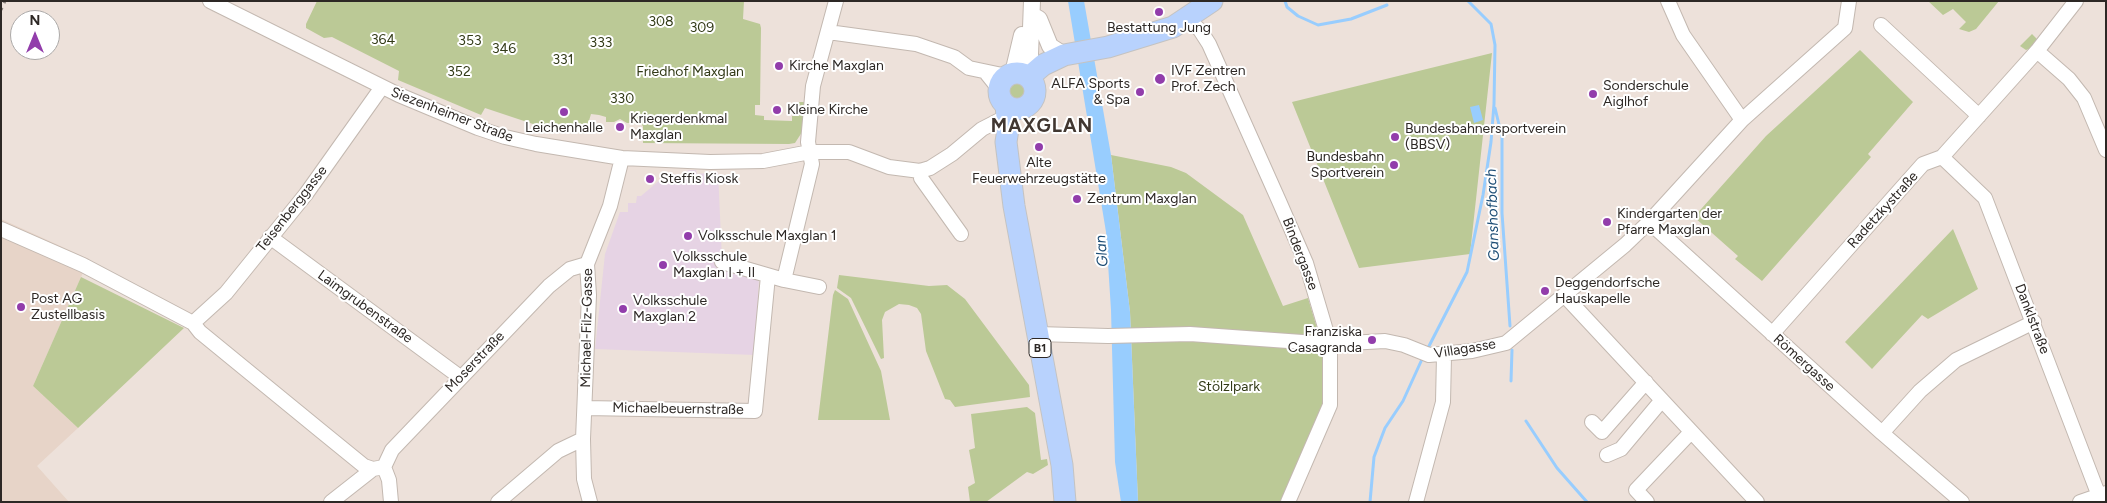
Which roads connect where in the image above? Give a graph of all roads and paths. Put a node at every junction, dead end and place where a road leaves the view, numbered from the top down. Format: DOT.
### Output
graph roads {
  1 [pos="210,1"];
  2 [pos="836,1"];
  3 [pos="1668,1"];
  4 [pos="1848,1"];
  5 [pos="2076,1"];
  6 [pos="1207,3"];
  7 [pos="1032,8"];
  8 [pos="1187,19"];
  9 [pos="1881,25"];
  10 [pos="828,32"];
  11 [pos="2037,51"];
  12 [pos="1066,55"];
  13 [pos="382,87"];
  14 [pos="1013,91"];
  15 [pos="1978,116"];
  16 [pos="1742,120"];
  17 [pos="2106,150"];
  18 [pos="810,152"];
  19 [pos="1942,157"];
  20 [pos="622,158"];
  21 [pos="920,171"];
  22 [pos="1649,222"];
  23 [pos="1,228"];
  24 [pos="962,234"];
  25 [pos="270,237"];
  26 [pos="722,262"];
  27 [pos="587,264"];
  28 [pos="768,276"];
  29 [pos="784,280"];
  30 [pos="819,287"];
  31 [pos="1564,295"];
  32 [pos="2034,322"];
  33 [pos="192,323"];
  34 [pos="1038,334"];
  35 [pos="1772,334"];
  36 [pos="1330,344"];
  37 [pos="1444,356"];
  38 [pos="460,377"];
  39 [pos="1646,382"];
  40 [pos="1662,400"];
  41 [pos="585,408"];
  42 [pos="1592,422"];
  43 [pos="1692,432"];
  44 [pos="1882,433"];
  45 [pos="583,439"];
  46 [pos="1607,455"];
  47 [pos="378,468"];
  48 [pos="2102,494"];
  49 [pos="1064,498"];
  50 [pos="331,502"];
  51 [pos="391,502"];
  52 [pos="498,502"];
  53 [pos="590,502"];
  54 [pos="1288,502"];
  55 [pos="1416,502"];
  56 [pos="1647,502"];
  57 [pos="1757,502"];
  58 [pos="1962,502"];
  59 [pos="2080,502"];
  1 -- 13 [label="street, Siezenheimer Straße"];
  2 -- 10 [label="street"];
  3 -- 16 [label="street"];
  4 -- 16 [label="street, Villagasse"];
  5 -- 11 [label="street, Radetzkystraße"];
  6 -- 8 [label="main road"];
  7 -- 12 [label="street"];
  7 -- 14 [label="street"];
  8 -- 12 [label="main road"];
  8 -- 36 [label="street, Bindergasse"];
  9 -- 15 [label="street"];
  10 -- 14 [label="street"];
  10 -- 18 [label="street"];
  11 -- 15 [label="street, Radetzkystraße"];
  11 -- 17 [label="street"];
  12 -- 14 [label="main road"];
  13 -- 20 [label="street, Siezenheimer Straße"];
  13 -- 25 [label="street, Teisenberggasse"];
  14 -- 21 [label="street"];
  14 -- 34 [label="main road, B1"];
  15 -- 19 [label="street, Radetzkystraße"];
  16 -- 22 [label="street, Villagasse"];
  18 -- 20 [label="street, Siezenheimer Straße"];
  18 -- 21 [label="street, Siezenheimer Straße"];
  18 -- 29 [label="street"];
  19 -- 32 [label="street, Danklstraße"];
  19 -- 35 [label="street, Radetzkystraße"];
  20 -- 27 [label="street, Michael-Filz-Gasse"];
  21 -- 24 [label="street"];
  22 -- 31 [label="street, Villagasse"];
  22 -- 35 [label="street, Römergasse"];
  23 -- 33 [label="street"];
  25 -- 33 [label="street, Teisenberggasse"];
  25 -- 38 [label="street, Laimgrubenstraße"];
  26 -- 28 [label="street"];
  27 -- 38 [label="street, Moserstraße"];
  27 -- 41 [label="street, Michael-Filz-Gasse"];
  28 -- 29 [label="street"];
  28 -- 41 [label="street, Michaelbeuernstraße"];
  29 -- 30 [label="street"];
  31 -- 37 [label="street, Villagasse"];
  31 -- 39 [label="street"];
  32 -- 44 [label="street"];
  32 -- 48 [label="street, Danklstraße"];
  33 -- 47 [label="street"];
  34 -- 36 [label="street"];
  34 -- 49 [label="main road, B1"];
  35 -- 44 [label="street, Römergasse"];
  36 -- 37 [label="street, Villagasse"];
  36 -- 54 [label="street, Bindergasse"];
  37 -- 55 [label="street"];
  38 -- 47 [label="street, Moserstraße"];
  39 -- 40 [label="street"];
  39 -- 42 [label="street"];
  40 -- 43 [label="street"];
  40 -- 46 [label="street"];
  41 -- 45 [label="street, Michael-Filz-Gasse"];
  43 -- 56 [label="street"];
  43 -- 57 [label="street"];
  44 -- 58 [label="street, Römergasse"];
  45 -- 52 [label="street"];
  45 -- 53 [label="street, Michael-Filz-Gasse"];
  47 -- 50 [label="street, Moserstraße"];
  47 -- 51 [label="street"];
  48 -- 59 [label="street"];
}
